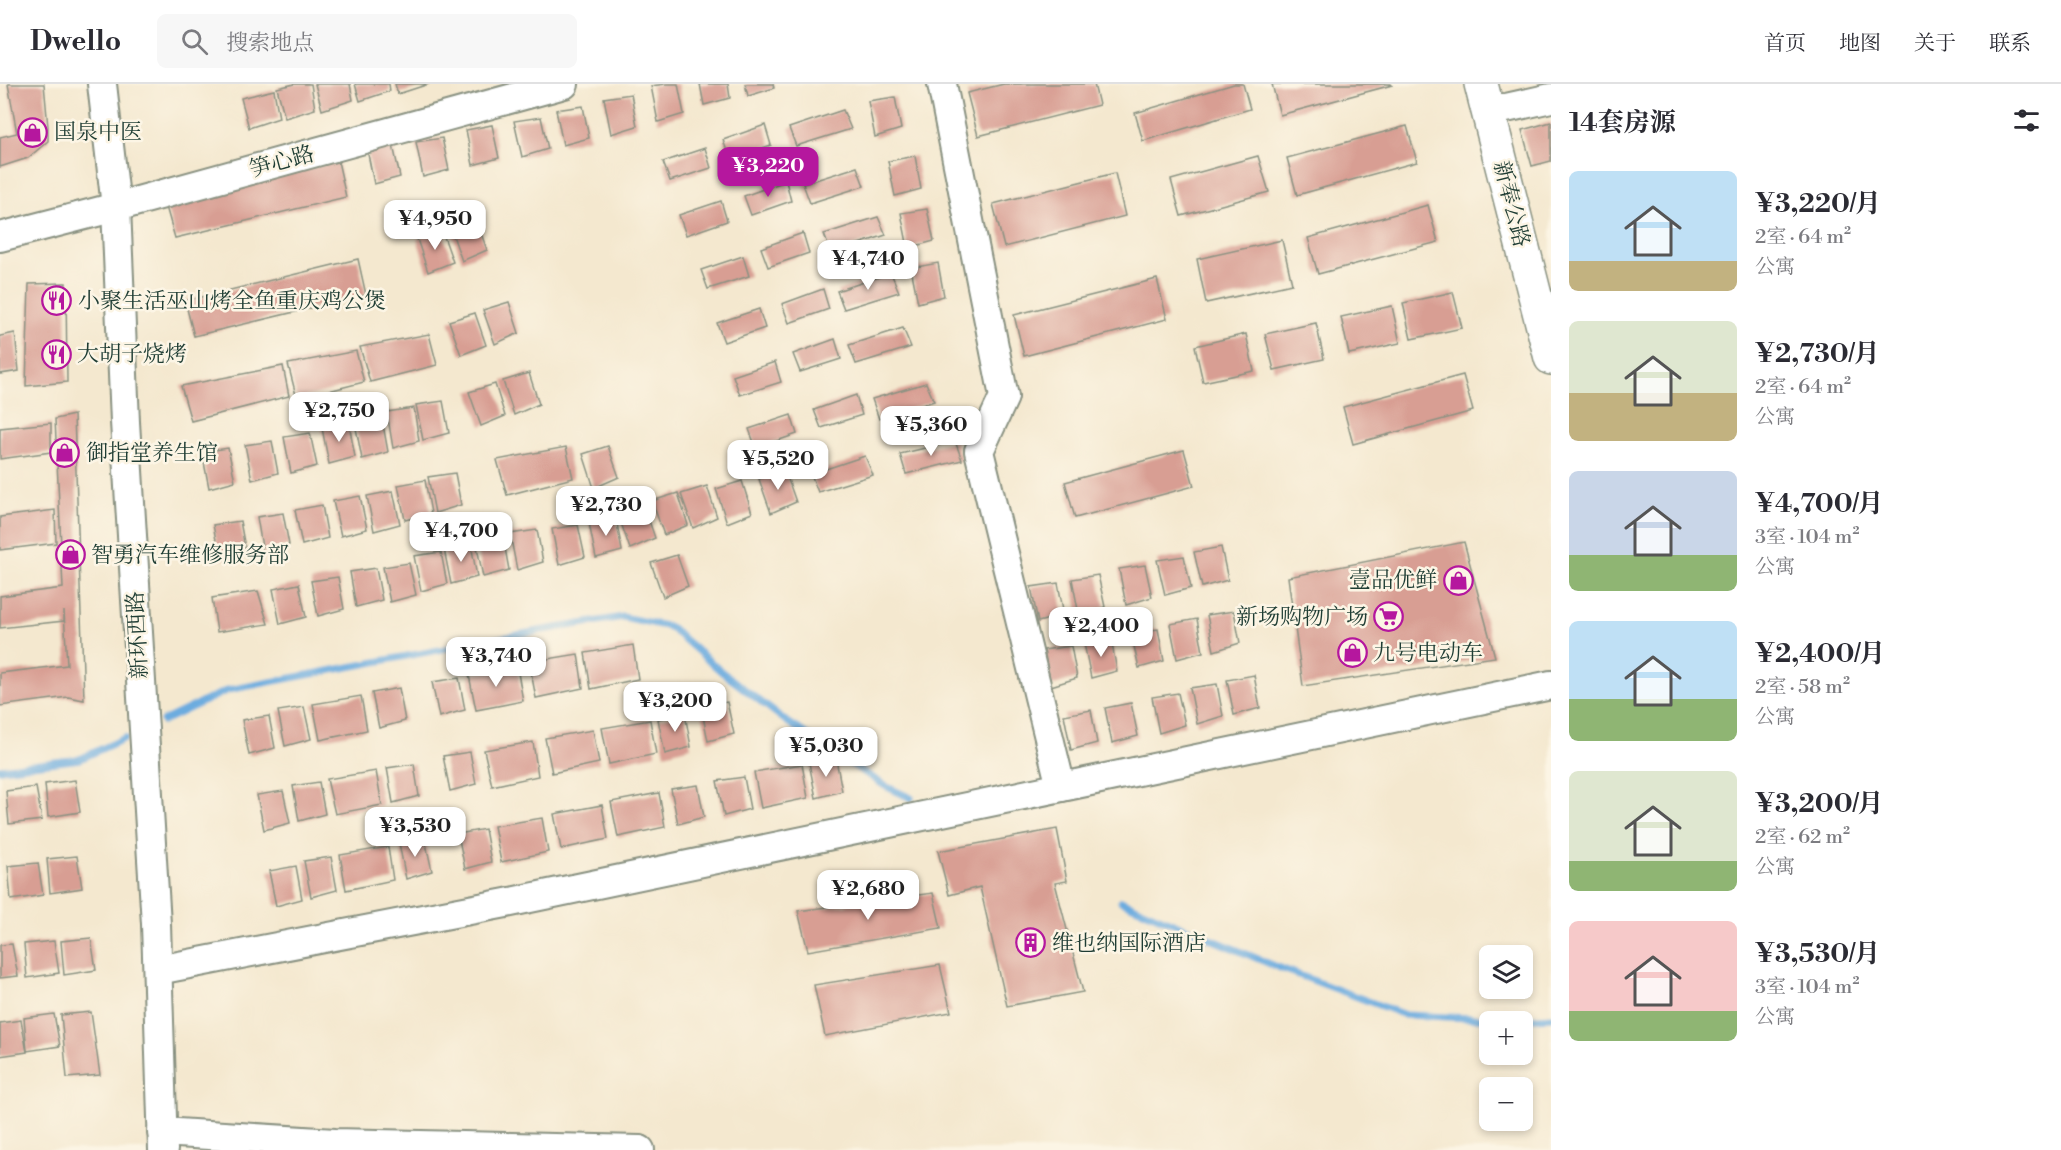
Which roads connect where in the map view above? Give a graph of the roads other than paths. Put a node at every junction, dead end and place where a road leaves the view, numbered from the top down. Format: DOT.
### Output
graph roads {
  1 [pos="102,84"];
  2 [pos="564,84"];
  3 [pos="942,84"];
  4 [pos="1485,98"];
  5 [pos="1551,98"];
  6 [pos="117,207"];
  7 [pos="0,237"];
  8 [pos="1551,358"];
  9 [pos="1551,685"];
  10 [pos="1060,787"];
  11 [pos="158,970"];
  12 [pos="163,1141"];
  13 [pos="640,1150"];
  1 -- 6 [label="street, 新环西路"];
  2 -- 6 [label="street, 笋心路"];
  3 -- 10 [label="street"];
  4 -- 5 [label="street"];
  4 -- 8 [label="main road, 新奉公路"];
  6 -- 7 [label="street, 笋心路"];
  6 -- 11 [label="street, 新环西路"];
  9 -- 10 [label="street"];
  10 -- 11 [label="street"];
  11 -- 12 [label="street, 新环西路"];
  12 -- 13 [label="street"];
}
